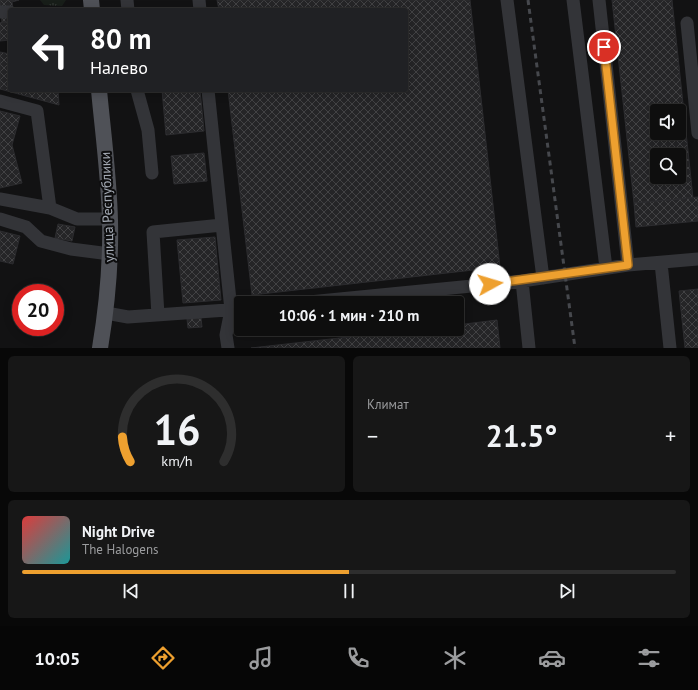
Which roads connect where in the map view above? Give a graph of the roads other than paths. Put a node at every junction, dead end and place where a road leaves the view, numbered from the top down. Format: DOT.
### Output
graph roads {
  1 [pos="507,0"];
  2 [pos="572,0"];
  3 [pos="599,0"];
  4 [pos="686,23"];
  5 [pos="100,92"];
  6 [pos="138,92"];
  7 [pos="208,92"];
  8 [pos="0,101"];
  9 [pos="698,133"];
  10 [pos="152,173"];
  11 [pos="0,199"];
  12 [pos="50,208"];
  13 [pos="110,219"];
  14 [pos="0,220"];
  15 [pos="222,225"];
  16 [pos="110,254"];
  17 [pos="698,259"];
  18 [pos="661,263"];
  19 [pos="628,265"];
  20 [pos="606,268"];
  21 [pos="543,278"];
  22 [pos="522,281"];
  23 [pos="370,296"];
  24 [pos="234,297"];
  25 [pos="234,309"];
  26 [pos="106,313"];
  27 [pos="158,314"];
  28 [pos="234,314"];
  29 [pos="100,348"];
  30 [pos="228,348"];
  31 [pos="529,348"];
  32 [pos="670,348"];
  1 -- 21 [label="lane"];
  2 -- 20 [label="lane"];
  3 -- 19 [label="lane"];
  4 -- 9 [label="lane"];
  5 -- 13 [label="main road, улица Республики"];
  6 -- 10 [label="lane"];
  7 -- 15 [label="lane"];
  8 -- 12 [label="lane"];
  11 -- 12 [label="lane"];
  12 -- 13 [label="lane"];
  13 -- 16 [label="main road, улица Республики"];
  14 -- 16 [label="lane"];
  15 -- 24 [label="lane"];
  15 -- 27 [label="lane"];
  16 -- 26 [label="main road, улица Республики"];
  17 -- 18 [label="lane"];
  18 -- 19 [label="lane"];
  18 -- 32 [label="lane"];
  19 -- 20 [label="lane"];
  20 -- 21 [label="lane"];
  21 -- 22 [label="lane"];
  22 -- 23 [label="lane"];
  22 -- 31 [label="lane"];
  25 -- 27 [label="lane"];
  26 -- 27 [label="lane"];
  26 -- 29 [label="main road, улица Республики"];
  28 -- 30 [label="lane"];
}
